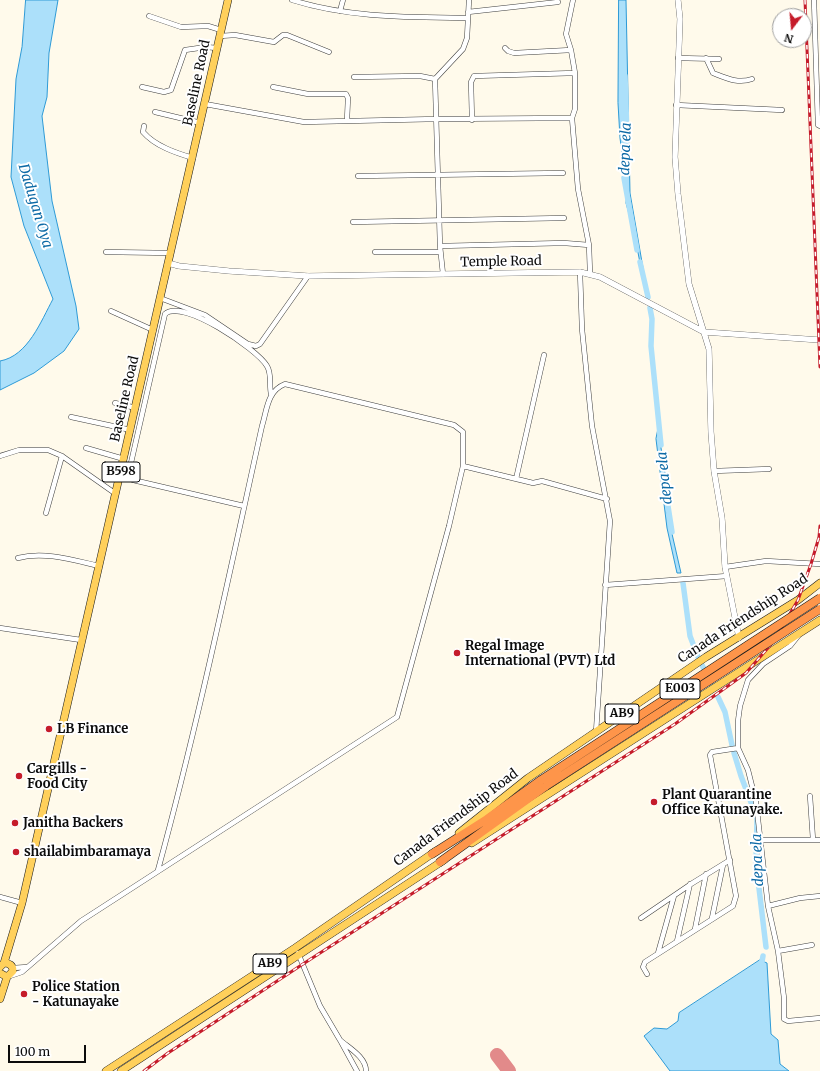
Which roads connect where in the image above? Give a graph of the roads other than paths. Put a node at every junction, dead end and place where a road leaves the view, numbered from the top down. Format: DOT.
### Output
graph roads {
  1 [pos="228,0"];
  2 [pos="292,0"];
  3 [pos="343,0"];
  4 [pos="469,0"];
  5 [pos="573,0"];
  6 [pos="678,0"];
  7 [pos="814,0"];
  8 [pos="558,2"];
  9 [pos="340,11"];
  10 [pos="468,12"];
  11 [pos="149,16"];
  12 [pos="468,18"];
  13 [pos="220,33"];
  14 [pos="217,48"];
  15 [pos="505,48"];
  16 [pos="571,50"];
  17 [pos="329,52"];
  18 [pos="678,58"];
  19 [pos="706,58"];
  20 [pos="719,58"];
  21 [pos="574,73"];
  22 [pos="354,77"];
  23 [pos="436,79"];
  24 [pos="752,79"];
  25 [pos="142,87"];
  26 [pos="273,87"];
  27 [pos="205,104"];
  28 [pos="676,105"];
  29 [pos="782,110"];
  30 [pos="155,112"];
  31 [pos="572,118"];
  32 [pos="437,119"];
  33 [pos="347,120"];
  34 [pos="472,120"];
  35 [pos="201,123"];
  36 [pos="144,126"];
  37 [pos="820,126"];
  38 [pos="193,158"];
  39 [pos="563,172"];
  40 [pos="358,176"];
  41 [pos="439,176"];
  42 [pos="564,218"];
  43 [pos="439,221"];
  44 [pos="353,222"];
  45 [pos="589,245"];
  46 [pos="440,246"];
  47 [pos="106,252"];
  48 [pos="375,252"];
  49 [pos="440,252"];
  50 [pos="170,253"];
  51 [pos="168,262"];
  52 [pos="580,272"];
  53 [pos="443,274"];
  54 [pos="590,274"];
  55 [pos="308,276"];
  56 [pos="160,298"];
  57 [pos="111,311"];
  58 [pos="153,330"];
  59 [pos="704,332"];
  60 [pos="820,340"];
  61 [pos="544,355"];
  62 [pos="271,394"];
  63 [pos="115,403"];
  64 [pos="136,408"];
  65 [pos="71,417"];
  66 [pos="131,430"];
  67 [pos="86,448"];
  68 [pos="0,456"];
  69 [pos="62,456"];
  70 [pos="124,458"];
  71 [pos="463,466"];
  72 [pos="769,469"];
  73 [pos="714,471"];
  74 [pos="516,479"];
  75 [pos="116,494"];
  76 [pos="607,499"];
  77 [pos="244,506"];
  78 [pos="46,513"];
  79 [pos="18,558"];
  80 [pos="820,564"];
  81 [pos="99,566"];
  82 [pos="725,567"];
  83 [pos="727,576"];
  84 [pos="820,583"];
  85 [pos="605,585"];
  86 [pos="820,598"];
  87 [pos="820,609"];
  88 [pos="820,620"];
  89 [pos="0,628"];
  90 [pos="799,634"];
  91 [pos="739,638"];
  92 [pos="81,640"];
  93 [pos="596,732"];
  94 [pos="738,748"];
  95 [pos="543,783"];
  96 [pos="810,796"];
  97 [pos="760,840"];
  98 [pos="813,840"];
  99 [pos="820,840"];
  100 [pos="432,854"];
  101 [pos="730,860"];
  102 [pos="440,862"];
  103 [pos="723,865"];
  104 [pos="158,870"];
  105 [pos="706,874"];
  106 [pos="690,884"];
  107 [pos="674,896"];
  108 [pos="820,896"];
  109 [pos="0,897"];
  110 [pos="22,903"];
  111 [pos="768,906"];
  112 [pos="641,918"];
  113 [pos="712,918"];
  114 [pos="695,929"];
  115 [pos="677,941"];
  116 [pos="812,945"];
  117 [pos="297,951"];
  118 [pos="778,951"];
  119 [pos="658,953"];
  120 [pos="7,966"];
  121 [pos="27,967"];
  122 [pos="647,974"];
  123 [pos="4,976"];
  124 [pos="0,999"];
  125 [pos="820,1018"];
  126 [pos="340,1040"];
  127 [pos="106,1071"];
  128 [pos="121,1071"];
  129 [pos="358,1071"];
  130 [pos="366,1071"];
  1 -- 13 [label="main road, Baseline Road / B598"];
  2 -- 9 [label="street"];
  3 -- 9 [label="street"];
  4 -- 10 [label="street"];
  5 -- 16 [label="street"];
  6 -- 18 [label="street"];
  7 -- 37 [label="street"];
  8 -- 10 [label="street"];
  9 -- 12 [label="street"];
  10 -- 12 [label="street"];
  11 -- 13 [label="street"];
  12 -- 23 [label="street"];
  13 -- 14 [label="main road, Baseline Road / B598"];
  13 -- 17 [label="street"];
  14 -- 25 [label="street"];
  14 -- 27 [label="main road, Baseline Road / B598"];
  15 -- 16 [label="street"];
  16 -- 21 [label="street"];
  18 -- 19 [label="street"];
  18 -- 28 [label="street"];
  19 -- 20 [label="street"];
  19 -- 24 [label="street"];
  21 -- 31 [label="street"];
  21 -- 34 [label="street"];
  22 -- 23 [label="street"];
  23 -- 32 [label="street"];
  26 -- 33 [label="street"];
  27 -- 33 [label="street"];
  27 -- 35 [label="main road, Baseline Road / B598"];
  28 -- 29 [label="street"];
  28 -- 59 [label="street"];
  30 -- 35 [label="street"];
  31 -- 34 [label="street"];
  31 -- 45 [label="street"];
  32 -- 33 [label="street"];
  32 -- 34 [label="street"];
  32 -- 41 [label="street"];
  35 -- 38 [label="main road, Baseline Road / B598"];
  36 -- 38 [label="street"];
  38 -- 50 [label="main road, Baseline Road / B598"];
  39 -- 41 [label="street"];
  40 -- 41 [label="street"];
  41 -- 43 [label="street"];
  42 -- 43 [label="street"];
  43 -- 44 [label="street"];
  43 -- 46 [label="street"];
  45 -- 46 [label="street"];
  45 -- 54 [label="street"];
  46 -- 49 [label="street"];
  47 -- 50 [label="street"];
  48 -- 49 [label="street"];
  49 -- 53 [label="street"];
  50 -- 51 [label="main road, Baseline Road / B598"];
  51 -- 55 [label="street, Temple Road"];
  51 -- 56 [label="main road, Baseline Road / B598"];
  52 -- 53 [label="street, Temple Road"];
  52 -- 54 [label="street, Temple Road"];
  52 -- 76 [label="street"];
  53 -- 55 [label="street, Temple Road"];
  54 -- 59 [label="street, Temple Road"];
  55 -- 56 [label="street"];
  56 -- 58 [label="main road, Baseline Road / B598"];
  57 -- 58 [label="street"];
  58 -- 64 [label="main road, Baseline Road / B598"];
  59 -- 60 [label="street, Temple Road"];
  59 -- 73 [label="street"];
  61 -- 74 [label="street"];
  62 -- 71 [label="street"];
  62 -- 77 [label="street"];
  62 -- 77 [label="street"];
  63 -- 64 [label="street"];
  64 -- 66 [label="main road, Baseline Road / B598"];
  65 -- 66 [label="street"];
  66 -- 70 [label="main road, Baseline Road / B598"];
  67 -- 70 [label="street"];
  68 -- 69 [label="street"];
  69 -- 75 [label="street"];
  69 -- 78 [label="street"];
  70 -- 75 [label="main road, Baseline Road / B598"];
  71 -- 74 [label="street"];
  71 -- 104 [label="street"];
  72 -- 73 [label="street"];
  73 -- 82 [label="street"];
  74 -- 76 [label="street"];
  75 -- 81 [label="main road, Baseline Road / B598"];
  76 -- 85 [label="street"];
  77 -- 104 [label="street"];
  79 -- 81 [label="street"];
  80 -- 82 [label="street"];
  81 -- 92 [label="main road, Baseline Road / B598"];
  82 -- 83 [label="street"];
  83 -- 85 [label="street"];
  83 -- 91 [label="street"];
  84 -- 91 [label="main road, Canada Friendship Road / AB9"];
  85 -- 93 [label="street"];
  86 -- 95 [label="highway, E003, bridge"];
  87 -- 95 [label="highway, E003, bridge"];
  88 -- 90 [label="main road, Canada Friendship Road / AB9"];
  89 -- 92 [label="street"];
  90 -- 94 [label="street"];
  90 -- 102 [label="main road, Canada Friendship Road / AB9"];
  91 -- 93 [label="main road, Canada Friendship Road / AB9"];
  92 -- 110 [label="main road, Baseline Road / B598"];
  93 -- 100 [label="main road, Canada Friendship Road / AB9"];
  94 -- 97 [label="street"];
  94 -- 101 [label="street"];
  95 -- 100 [label="highway, E003"];
  95 -- 102 [label="highway, E003"];
  96 -- 98 [label="street"];
  97 -- 98 [label="street"];
  97 -- 111 [label="street"];
  98 -- 99 [label="street"];
  100 -- 117 [label="main road, Canada Friendship Road / AB9"];
  101 -- 103 [label="street"];
  101 -- 113 [label="street"];
  102 -- 117 [label="main road, Canada Friendship Road / AB9"];
  103 -- 105 [label="street"];
  103 -- 113 [label="street"];
  104 -- 121 [label="street"];
  105 -- 106 [label="street"];
  105 -- 114 [label="street"];
  106 -- 107 [label="street"];
  106 -- 115 [label="street"];
  107 -- 112 [label="street"];
  107 -- 119 [label="street"];
  108 -- 111 [label="street"];
  109 -- 110 [label="street"];
  110 -- 120 [label="main road, Baseline Road / B598"];
  111 -- 118 [label="street"];
  113 -- 114 [label="street"];
  114 -- 115 [label="street"];
  115 -- 119 [label="street"];
  116 -- 118 [label="street"];
  117 -- 126 [label="street"];
  117 -- 127 [label="main road, Canada Friendship Road / AB9"];
  117 -- 128 [label="main road, Canada Friendship Road / AB9"];
  118 -- 125 [label="street"];
  119 -- 122 [label="street"];
  120 -- 121 [label="street"];
  120 -- 123 [label="main road, Baseline Road"];
  121 -- 123 [label="street"];
  123 -- 124 [label="main road"];
  126 -- 129 [label="street"];
  126 -- 130 [label="street"];
}
